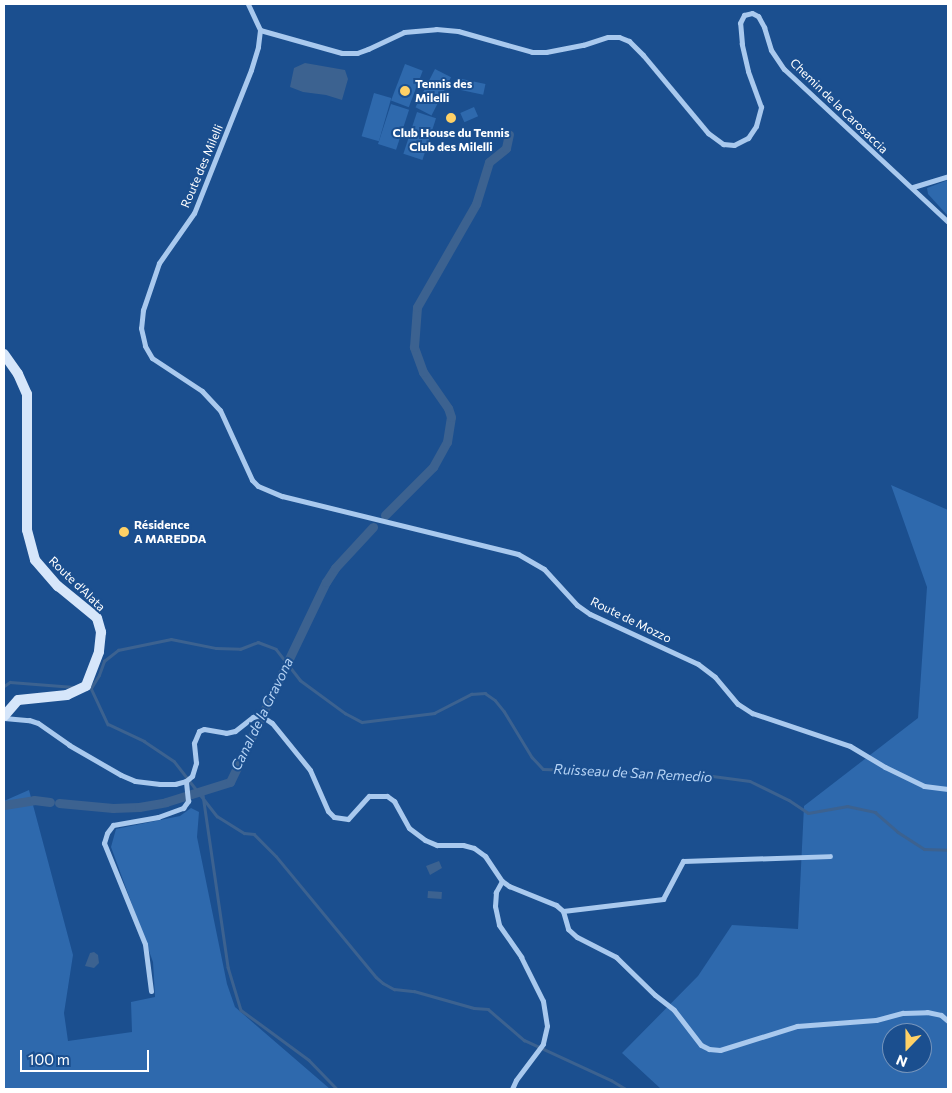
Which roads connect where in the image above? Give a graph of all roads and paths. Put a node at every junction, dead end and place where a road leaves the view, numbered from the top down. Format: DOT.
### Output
graph roads {
  1 [pos="248,4"];
  2 [pos="260,30"];
  3 [pos="948,176"];
  4 [pos="913,187"];
  5 [pos="948,222"];
  6 [pos="4,354"];
  7 [pos="265,490"];
  8 [pos="4,717"];
  9 [pos="186,781"];
  10 [pos="948,789"];
  11 [pos="830,856"];
  12 [pos="502,881"];
  13 [pos="563,911"];
  14 [pos="151,990"];
  15 [pos="948,1021"];
  16 [pos="512,1089"];
  1 -- 2 [label="street"];
  2 -- 4 [label="street, Chemin de la Carosaccia"];
  2 -- 7 [label="street, Route des Milelli"];
  3 -- 4 [label="street"];
  4 -- 5 [label="street, Chemin de la Carosaccia"];
  6 -- 8 [label="street, Route d'Alata"];
  7 -- 10 [label="street, Route de Mozzo"];
  8 -- 9 [label="street"];
  9 -- 12 [label="street"];
  9 -- 14 [label="street"];
  11 -- 13 [label="street"];
  12 -- 13 [label="street"];
  12 -- 16 [label="street"];
  13 -- 15 [label="street"];
}
